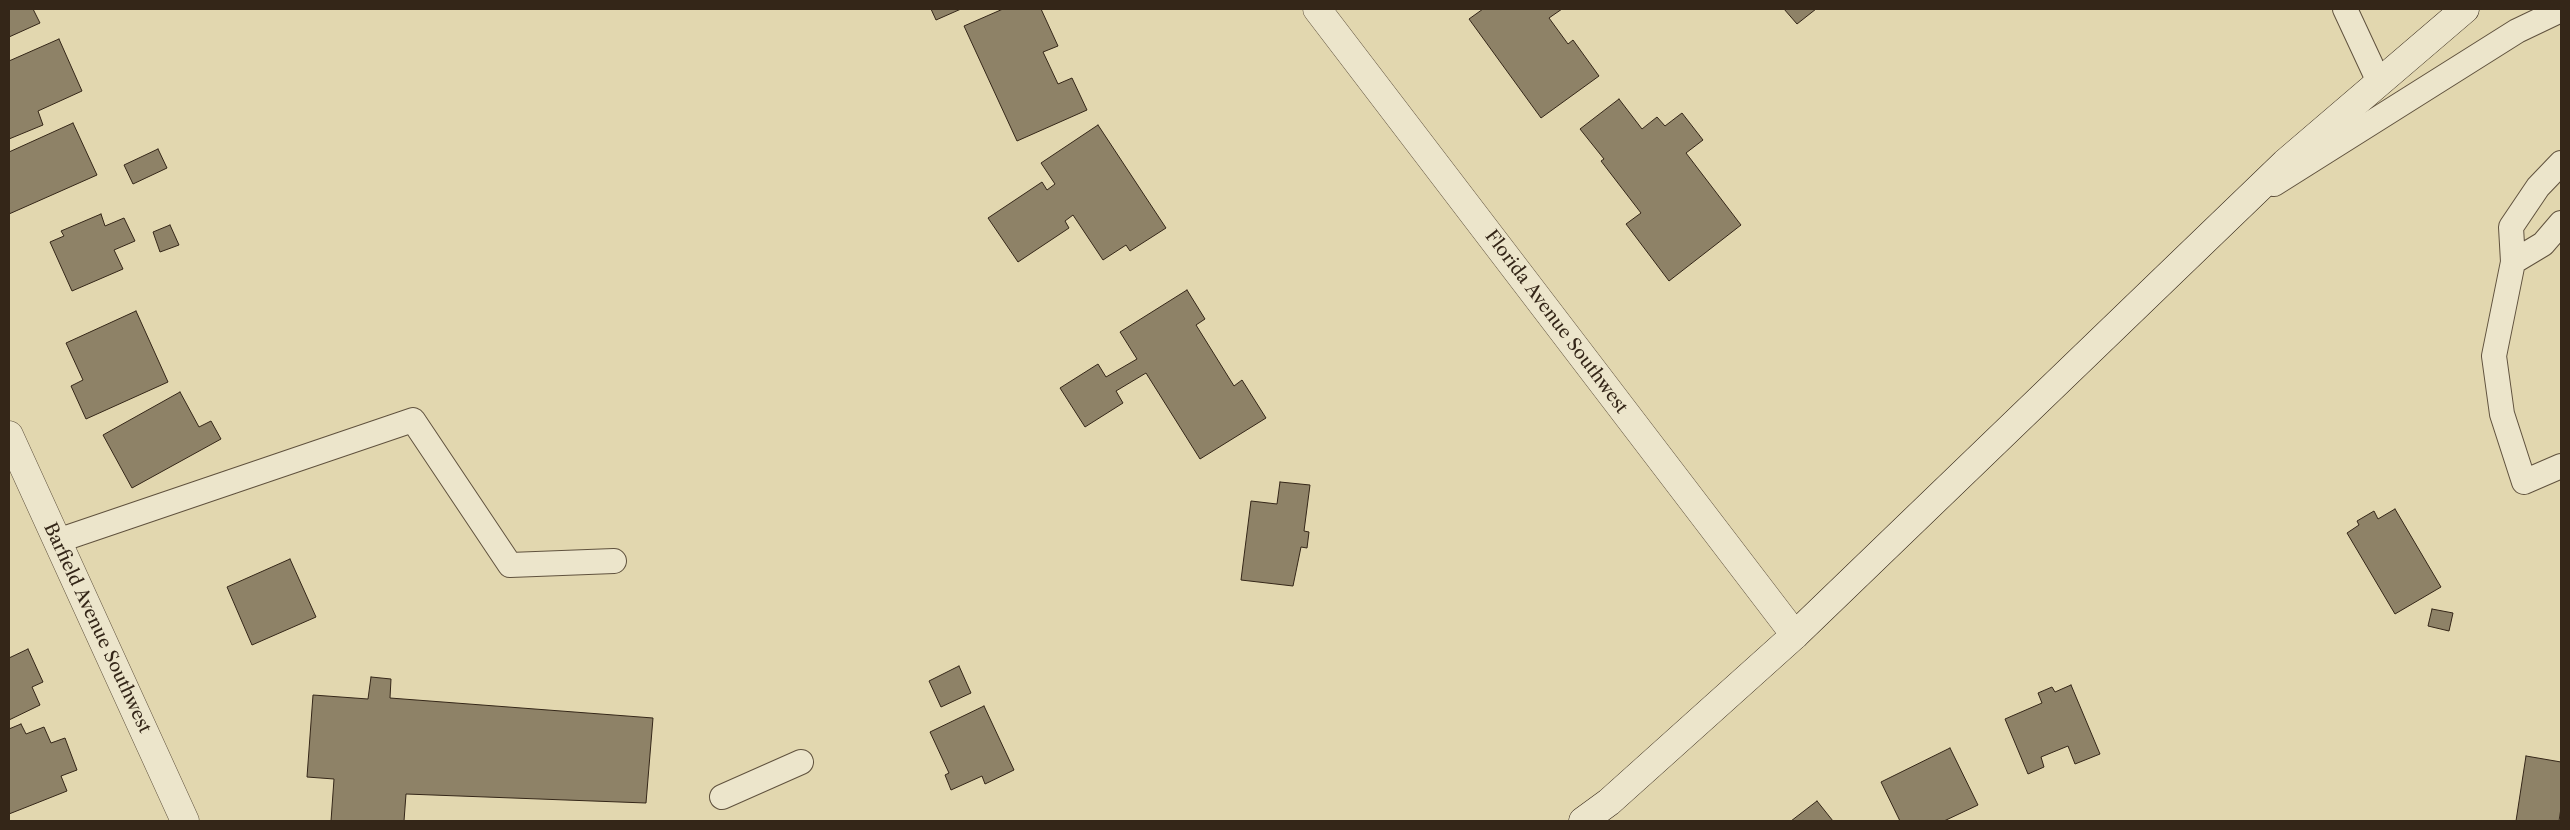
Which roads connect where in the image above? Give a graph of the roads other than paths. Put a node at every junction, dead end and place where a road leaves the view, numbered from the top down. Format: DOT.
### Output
graph roads {
  1 [pos="1317,9"];
  2 [pos="2345,9"];
  3 [pos="2465,9"];
  4 [pos="2561,10"];
  5 [pos="2379,82"];
  6 [pos="2561,163"];
  7 [pos="2243,204"];
  8 [pos="2561,223"];
  9 [pos="2513,262"];
  10 [pos="9,435"];
  11 [pos="2561,466"];
  12 [pos="57,541"];
  13 [pos="614,561"];
  14 [pos="1795,635"];
  15 [pos="801,762"];
  16 [pos="722,798"];
  17 [pos="185,821"];
  18 [pos="1583,821"];
  1 -- 14 [label="street, Florida Avenue Southwest"];
  2 -- 5 [label="lane"];
  3 -- 5 [label="street"];
  4 -- 7 [label="lane"];
  5 -- 7 [label="street"];
  6 -- 9 [label="lane"];
  7 -- 14 [label="street"];
  8 -- 9 [label="lane"];
  9 -- 11 [label="lane"];
  10 -- 12 [label="street, Barfield Avenue Southwest"];
  12 -- 13 [label="lane"];
  12 -- 17 [label="street, Barfield Avenue Southwest"];
  14 -- 18 [label="street"];
  15 -- 16 [label="lane"];
}
